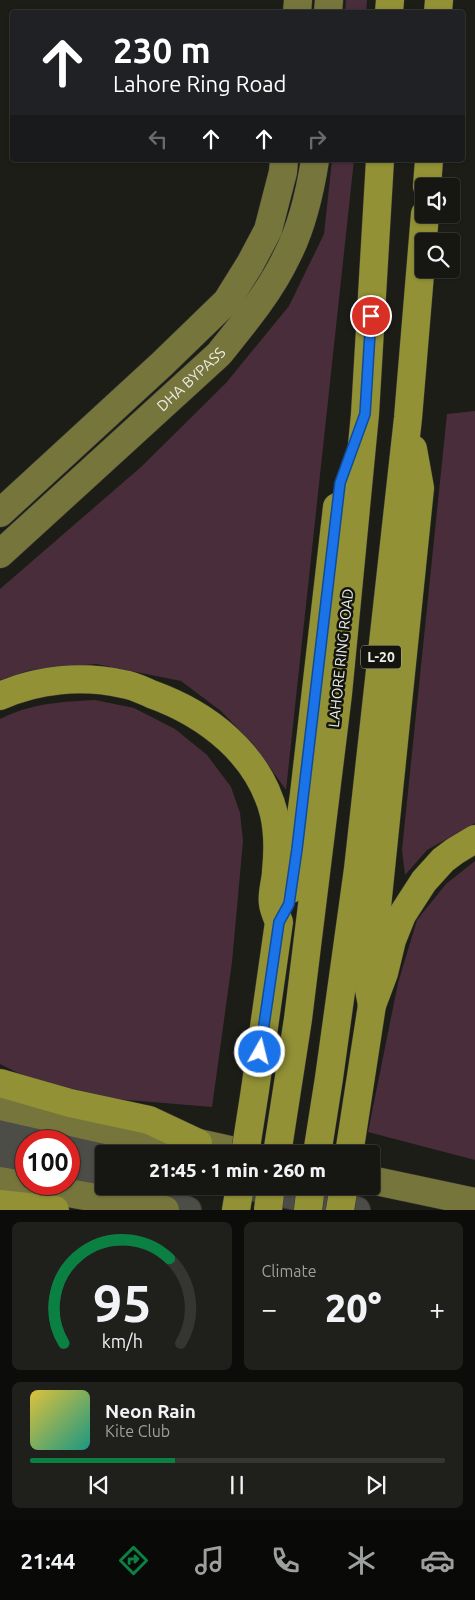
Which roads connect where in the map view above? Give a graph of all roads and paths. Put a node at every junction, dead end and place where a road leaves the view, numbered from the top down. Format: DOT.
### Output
graph roads {
  1 [pos="284,162"];
  2 [pos="315,162"];
  3 [pos="380,162"];
  4 [pos="429,162"];
  5 [pos="428,178"];
  6 [pos="424,223"];
  7 [pos="365,414"];
  8 [pos="408,418"];
  9 [pos="0,513"];
  10 [pos="0,554"];
  11 [pos="0,696"];
  12 [pos="475,839"];
  13 [pos="279,922"];
  14 [pos="372,1005"];
  15 [pos="0,1083"];
  16 [pos="0,1106"];
  17 [pos="0,1131"];
  18 [pos="15,1134"];
  19 [pos="198,1143"];
  20 [pos="207,1145"];
  21 [pos="247,1145"];
  22 [pos="278,1145"];
  23 [pos="318,1145"];
  24 [pos="350,1145"];
  25 [pos="80,1148"];
  26 [pos="95,1152"];
  27 [pos="0,1156"];
  28 [pos="15,1159"];
  29 [pos="80,1175"];
  30 [pos="95,1178"];
  31 [pos="0,1181"];
  32 [pos="380,1182"];
  33 [pos="149,1195"];
  34 [pos="238,1195"];
  35 [pos="270,1195"];
  36 [pos="287,1195"];
  37 [pos="310,1195"];
  38 [pos="342,1195"];
  39 [pos="475,1202"];
  40 [pos="0,1204"];
  41 [pos="55,1210"];
  42 [pos="165,1210"];
  43 [pos="188,1210"];
  44 [pos="236,1210"];
  45 [pos="268,1210"];
  46 [pos="308,1210"];
  47 [pos="340,1210"];
  48 [pos="357,1210"];
  1 -- 9 [label="main road, DHA BYPASS"];
  2 -- 10 [label="main road, DHA BYPASS"];
  3 -- 7 [label="highway, LAHORE RING ROAD / L-20"];
  4 -- 5 [label="highway"];
  6 -- 8 [label="highway, L-20"];
  7 -- 13 [label="highway"];
  7 -- 22 [label="highway, LAHORE RING ROAD / L-20"];
  8 -- 14 [label="highway"];
  8 -- 23 [label="highway, L-20"];
  11 -- 13 [label="highway"];
  12 -- 14 [label="highway"];
  13 -- 21 [label="highway, bridge"];
  14 -- 24 [label="highway"];
  15 -- 19 [label="highway"];
  16 -- 19 [label="main road"];
  17 -- 18 [label="street"];
  19 -- 20 [label="main road"];
  25 -- 26 [label="street"];
  27 -- 28 [label="street"];
  29 -- 30 [label="street"];
  31 -- 42 [label="main road"];
  32 -- 39 [label="main road"];
  33 -- 43 [label="street"];
  34 -- 44 [label="highway"];
  35 -- 45 [label="highway, bridge"];
  36 -- 48 [label="street"];
  37 -- 46 [label="highway, bridge"];
  38 -- 47 [label="highway, bridge"];
  40 -- 41 [label="highway"];
}
